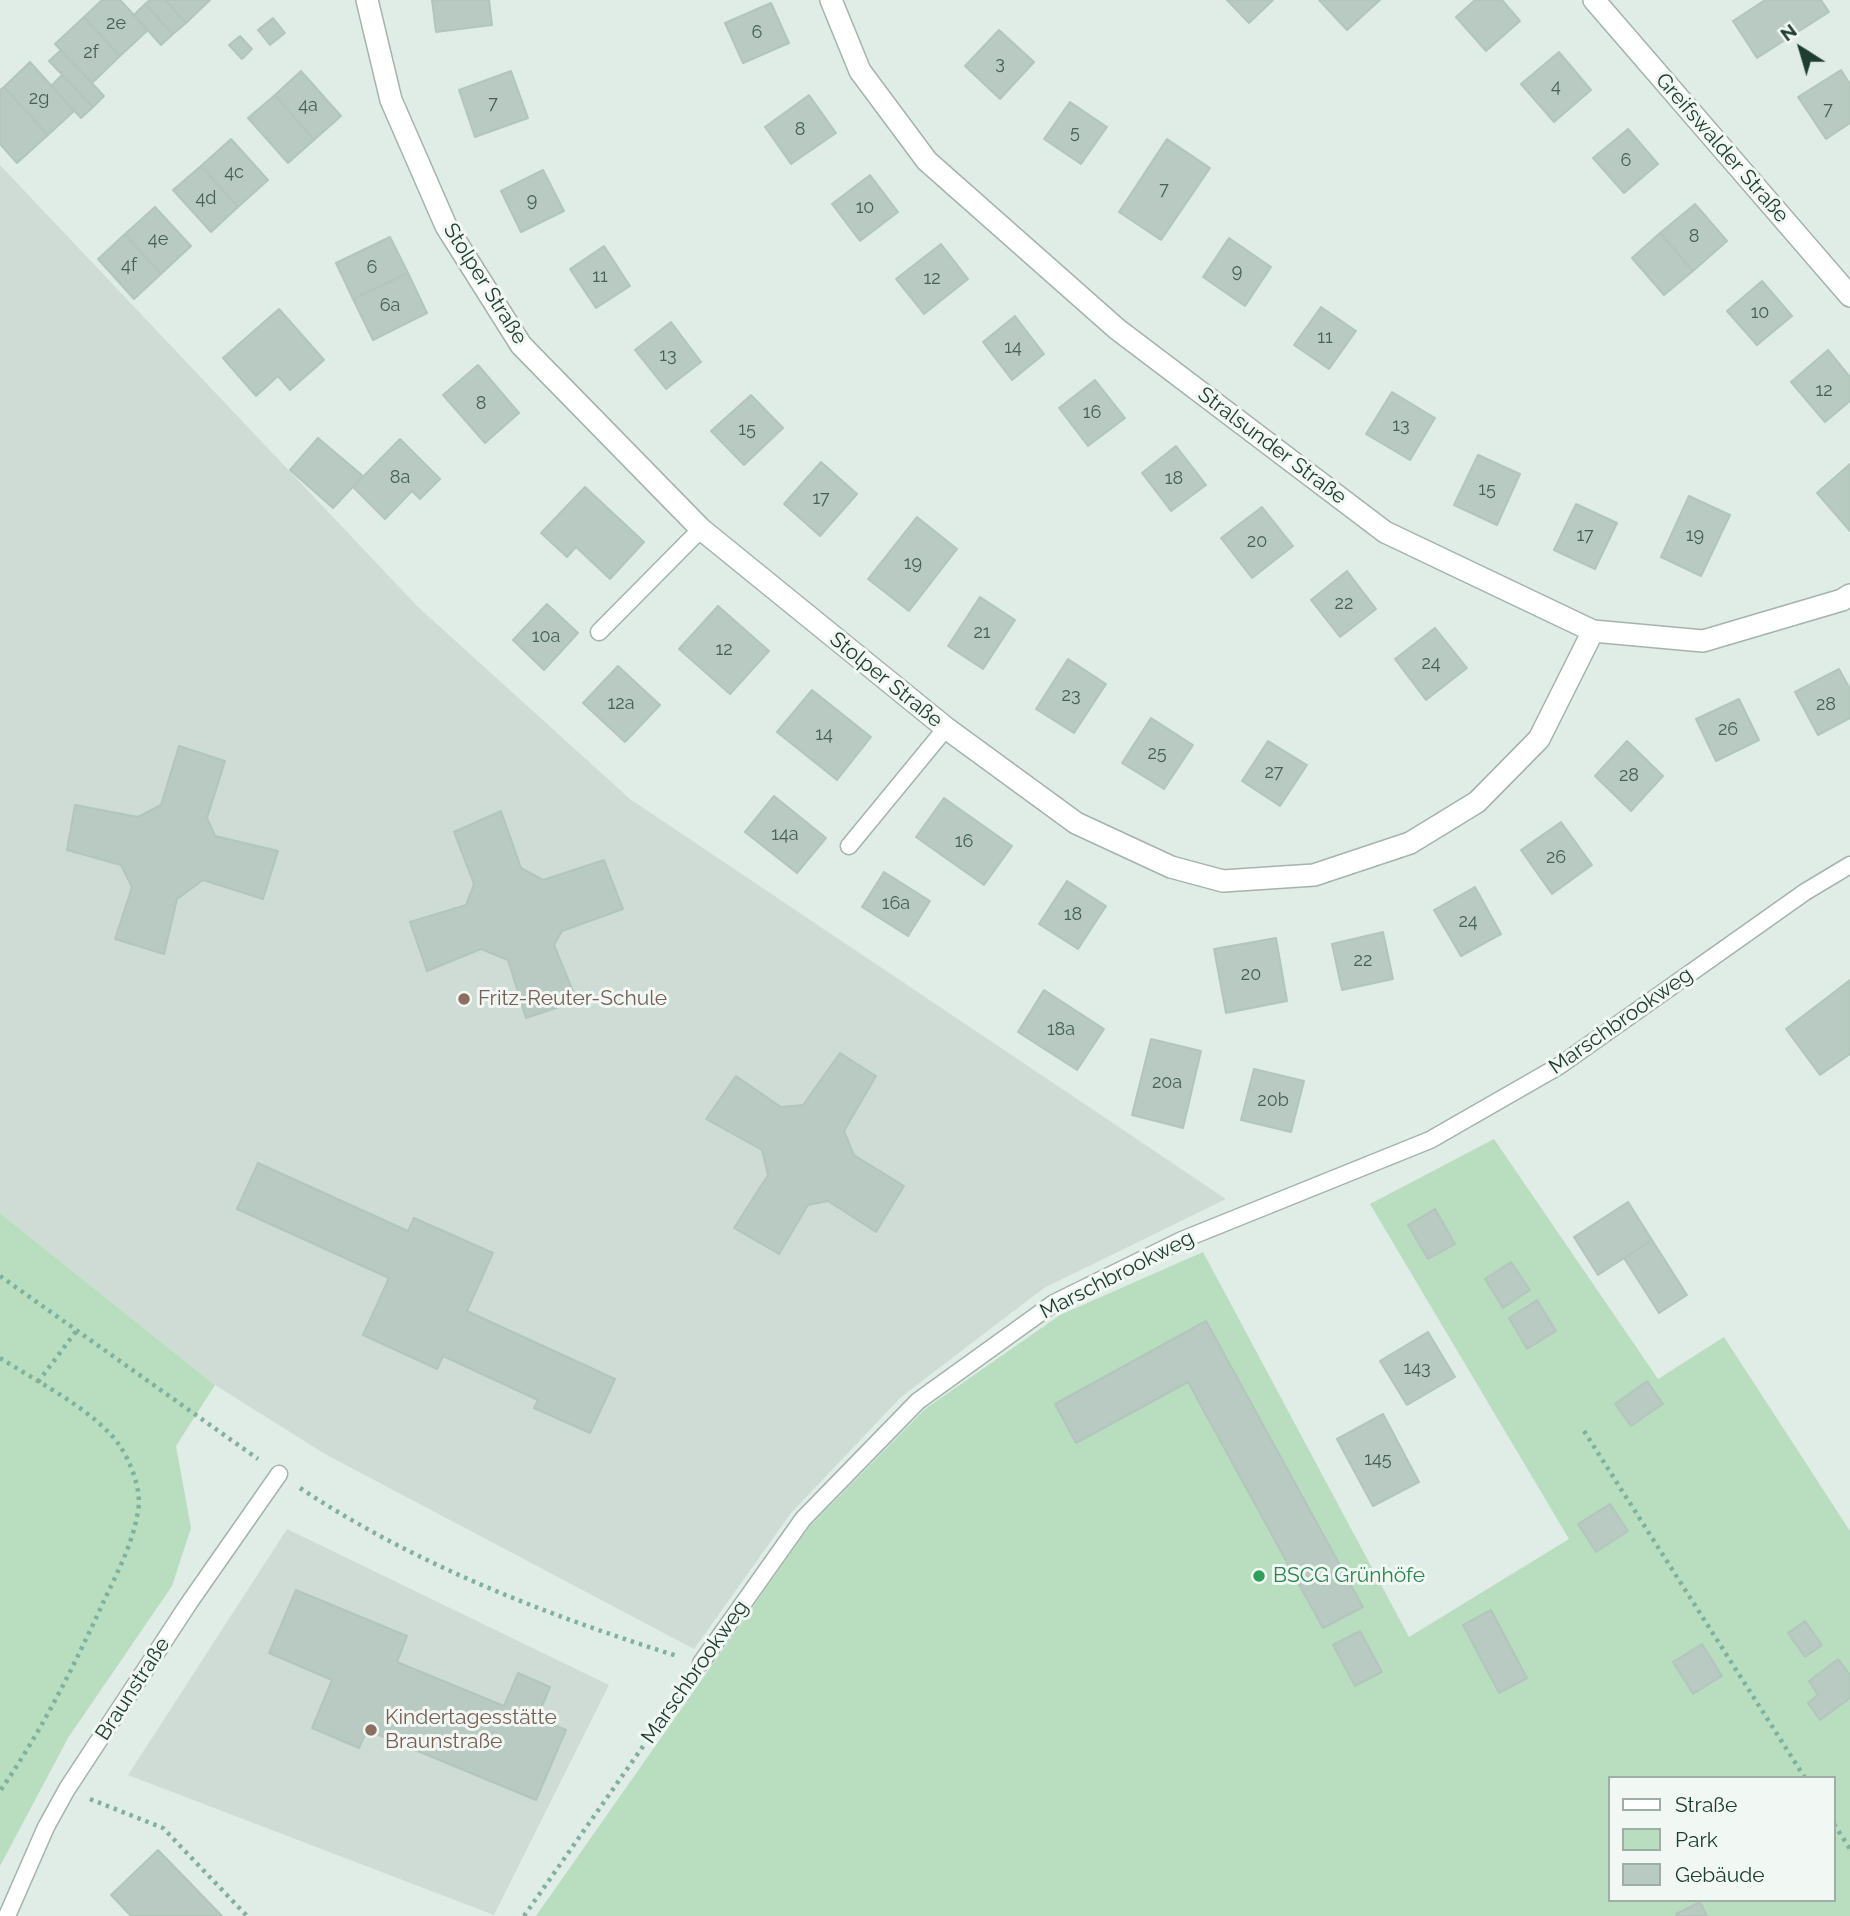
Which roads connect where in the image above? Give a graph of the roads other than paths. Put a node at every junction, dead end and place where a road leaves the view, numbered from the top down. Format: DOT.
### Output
graph roads {
  1 [pos="367,0"];
  2 [pos="831,0"];
  3 [pos="1594,0"];
  4 [pos="1850,296"];
  5 [pos="701,529"];
  6 [pos="1850,595"];
  7 [pos="1593,631"];
  8 [pos="599,632"];
  9 [pos="946,728"];
  10 [pos="849,846"];
  11 [pos="1850,865"];
  12 [pos="279,1475"];
  13 [pos="701,1663"];
  14 [pos="7,1916"];
  1 -- 5 [label="street, Stolper Straße"];
  2 -- 7 [label="street, Stralsunder Straße"];
  3 -- 4 [label="street, Greifswalder Straße"];
  5 -- 8 [label="lane"];
  5 -- 9 [label="street, Stolper Straße"];
  6 -- 7 [label="street, Stralsunder Straße"];
  7 -- 9 [label="street, Stolper Straße"];
  9 -- 10 [label="lane"];
  11 -- 13 [label="lane, Marschbrookweg"];
  12 -- 14 [label="lane, Braunstraße"];
}
